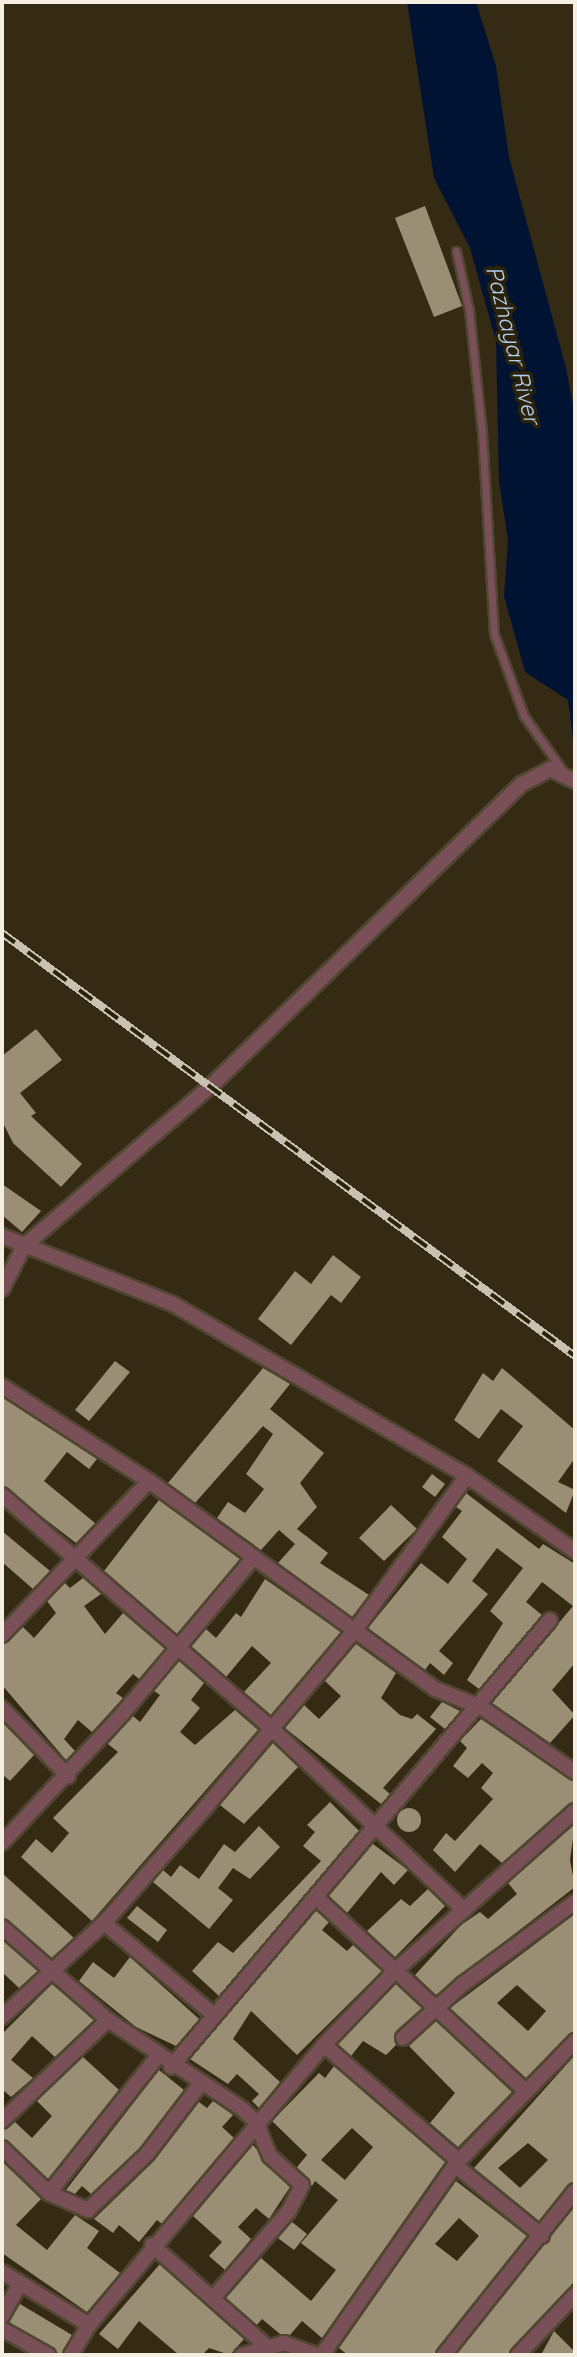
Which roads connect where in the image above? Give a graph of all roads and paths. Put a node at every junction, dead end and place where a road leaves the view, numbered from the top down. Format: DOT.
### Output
graph roads {
  1 [pos="456,251"];
  2 [pos="563,771"];
  3 [pos="575,781"];
  4 [pos="2,1236"];
  5 [pos="24,1246"];
  6 [pos="2,1289"];
  7 [pos="2,1385"];
  8 [pos="467,1476"];
  9 [pos="149,1481"];
  10 [pos="2,1494"];
  11 [pos="575,1551"];
  12 [pos="79,1557"];
  13 [pos="253,1558"];
  14 [pos="550,1620"];
  15 [pos="355,1630"];
  16 [pos="2,1635"];
  17 [pos="180,1648"];
  18 [pos="481,1707"];
  19 [pos="2,1709"];
  20 [pos="272,1728"];
  21 [pos="575,1772"];
  22 [pos="68,1776"];
  23 [pos="575,1811"];
  24 [pos="377,1828"];
  25 [pos="2,1843"];
  26 [pos="318,1899"];
  27 [pos="575,1902"];
  28 [pos="464,1910"];
  29 [pos="104,1923"];
  30 [pos="2,1927"];
  31 [pos="397,1969"];
  32 [pos="53,1974"];
  33 [pos="435,2007"];
  34 [pos="213,2014"];
  35 [pos="2,2017"];
  36 [pos="108,2020"];
  37 [pos="403,2038"];
  38 [pos="575,2040"];
  39 [pos="324,2045"];
  40 [pos="158,2056"];
  41 [pos="171,2067"];
  42 [pos="201,2083"];
  43 [pos="524,2090"];
  44 [pos="2,2121"];
  45 [pos="256,2122"];
  46 [pos="2,2148"];
  47 [pos="457,2163"];
  48 [pos="575,2191"];
  49 [pos="49,2193"];
  50 [pos="542,2235"];
  51 [pos="152,2245"];
  52 [pos="2,2272"];
  53 [pos="18,2287"];
  54 [pos="575,2295"];
  55 [pos="213,2298"];
  56 [pos="2,2316"];
  57 [pos="89,2325"];
  58 [pos="2,2329"];
  59 [pos="264,2344"];
  60 [pos="48,2355"];
  61 [pos="71,2355"];
  62 [pos="242,2355"];
  63 [pos="317,2355"];
  64 [pos="323,2355"];
  65 [pos="444,2355"];
  66 [pos="518,2355"];
  1 -- 2 [label="lane"];
  2 -- 3 [label="street"];
  2 -- 5 [label="street"];
  4 -- 5 [label="street"];
  5 -- 6 [label="street"];
  5 -- 8 [label="street"];
  7 -- 9 [label="street"];
  8 -- 11 [label="street"];
  8 -- 15 [label="street"];
  9 -- 12 [label="street"];
  9 -- 13 [label="street"];
  10 -- 12 [label="street"];
  12 -- 16 [label="street"];
  12 -- 17 [label="street"];
  13 -- 15 [label="street"];
  13 -- 17 [label="street"];
  14 -- 18 [label="street"];
  15 -- 18 [label="street"];
  15 -- 20 [label="street"];
  17 -- 20 [label="street"];
  17 -- 22 [label="street"];
  18 -- 21 [label="street"];
  18 -- 24 [label="street"];
  19 -- 22 [label="street"];
  20 -- 24 [label="street"];
  20 -- 29 [label="street"];
  22 -- 25 [label="street"];
  23 -- 28 [label="street"];
  24 -- 26 [label="street"];
  24 -- 28 [label="street"];
  26 -- 31 [label="street"];
  26 -- 34 [label="street"];
  27 -- 33 [label="street"];
  28 -- 31 [label="street"];
  29 -- 32 [label="street"];
  29 -- 34 [label="street"];
  30 -- 32 [label="street"];
  31 -- 33 [label="street"];
  31 -- 39 [label="street"];
  32 -- 35 [label="street"];
  32 -- 36 [label="street"];
  33 -- 37 [label="street"];
  33 -- 43 [label="street"];
  34 -- 41 [label="street"];
  36 -- 40 [label="street"];
  36 -- 44 [label="street"];
  38 -- 43 [label="street"];
  39 -- 45 [label="street"];
  39 -- 47 [label="street"];
  40 -- 41 [label="street"];
  40 -- 49 [label="street"];
  41 -- 42 [label="street"];
  42 -- 45 [label="street"];
  42 -- 49 [label="street"];
  43 -- 47 [label="street"];
  45 -- 51 [label="street"];
  45 -- 55 [label="street"];
  46 -- 49 [label="street"];
  47 -- 50 [label="street"];
  47 -- 64 [label="street"];
  48 -- 50 [label="street"];
  50 -- 65 [label="street"];
  51 -- 55 [label="street"];
  51 -- 57 [label="street"];
  52 -- 53 [label="street"];
  53 -- 56 [label="street"];
  53 -- 57 [label="street"];
  54 -- 66 [label="street"];
  55 -- 59 [label="street"];
  57 -- 61 [label="street"];
  58 -- 60 [label="street"];
  59 -- 62 [label="street"];
  59 -- 63 [label="street"];
}
